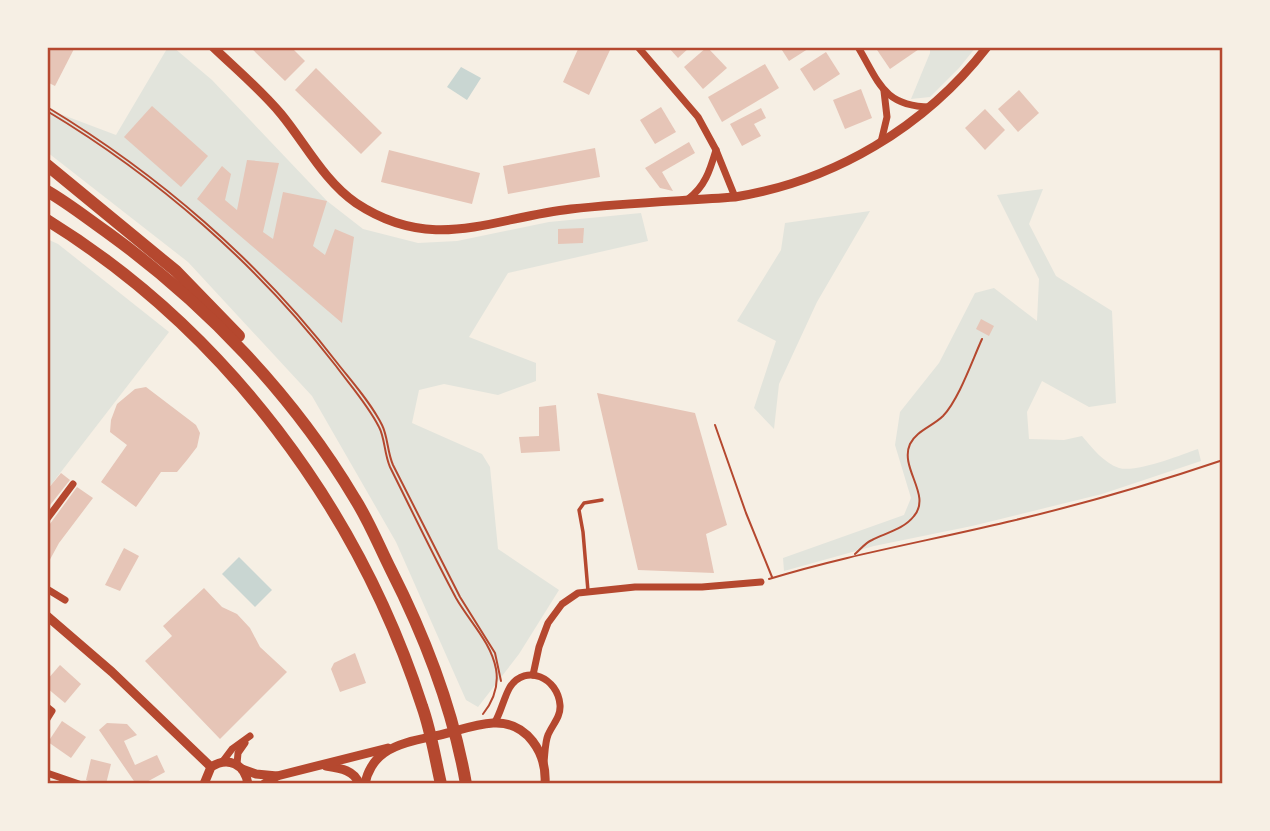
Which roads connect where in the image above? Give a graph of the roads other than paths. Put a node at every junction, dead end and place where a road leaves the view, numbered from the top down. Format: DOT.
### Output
graph roads {
  1 [pos="213,47"];
  2 [pos="638,47"];
  3 [pos="858,47"];
  4 [pos="987,47"];
  5 [pos="884,91"];
  6 [pos="930,107"];
  7 [pos="880,143"];
  8 [pos="716,150"];
  9 [pos="47,165"];
  10 [pos="47,191"];
  11 [pos="735,197"];
  12 [pos="687,201"];
  13 [pos="47,222"];
  14 [pos="304,424"];
  15 [pos="73,484"];
  16 [pos="602,500"];
  17 [pos="47,519"];
  18 [pos="761,582"];
  19 [pos="47,589"];
  20 [pos="588,591"];
  21 [pos="65,600"];
  22 [pos="47,616"];
  23 [pos="414,617"];
  24 [pos="533,675"];
  25 [pos="47,707"];
  26 [pos="47,719"];
  27 [pos="495,722"];
  28 [pos="400,745"];
  29 [pos="223,761"];
  30 [pos="544,763"];
  31 [pos="321,765"];
  32 [pos="240,766"];
  33 [pos="211,767"];
  34 [pos="47,773"];
  35 [pos="277,776"];
  36 [pos="545,782"];
  37 [pos="79,784"];
  38 [pos="204,784"];
  39 [pos="248,784"];
  40 [pos="264,784"];
  41 [pos="359,784"];
  42 [pos="365,784"];
  43 [pos="441,784"];
  44 [pos="467,784"];
  45 [pos="474,784"];
  1 -- 12 [label="street"];
  2 -- 8 [label="street"];
  3 -- 5 [label="street"];
  4 -- 6 [label="street"];
  5 -- 6 [label="street"];
  5 -- 7 [label="street"];
  6 -- 7 [label="street"];
  7 -- 11 [label="street"];
  8 -- 11 [label="street"];
  8 -- 12 [label="street"];
  9 -- 14 [label="highway"];
  10 -- 14 [label="highway"];
  11 -- 12 [label="street"];
  13 -- 43 [label="highway"];
  14 -- 23 [label="highway"];
  15 -- 17 [label="street"];
  16 -- 20 [label="lane"];
  18 -- 20 [label="street"];
  19 -- 21 [label="street"];
  20 -- 24 [label="street"];
  22 -- 33 [label="street"];
  23 -- 44 [label="highway"];
  23 -- 45 [label="highway"];
  24 -- 27 [label="street"];
  24 -- 30 [label="street"];
  25 -- 26 [label="street"];
  27 -- 28 [label="street"];
  27 -- 30 [label="street"];
  28 -- 31 [label="street"];
  28 -- 42 [label="street"];
  29 -- 32 [label="street"];
  29 -- 32 [label="street"];
  29 -- 33 [label="street"];
  30 -- 36 [label="street"];
  31 -- 35 [label="street"];
  31 -- 41 [label="street"];
  32 -- 35 [label="street"];
  32 -- 39 [label="street"];
  33 -- 38 [label="street"];
  34 -- 37 [label="street"];
  35 -- 40 [label="street"];
}
